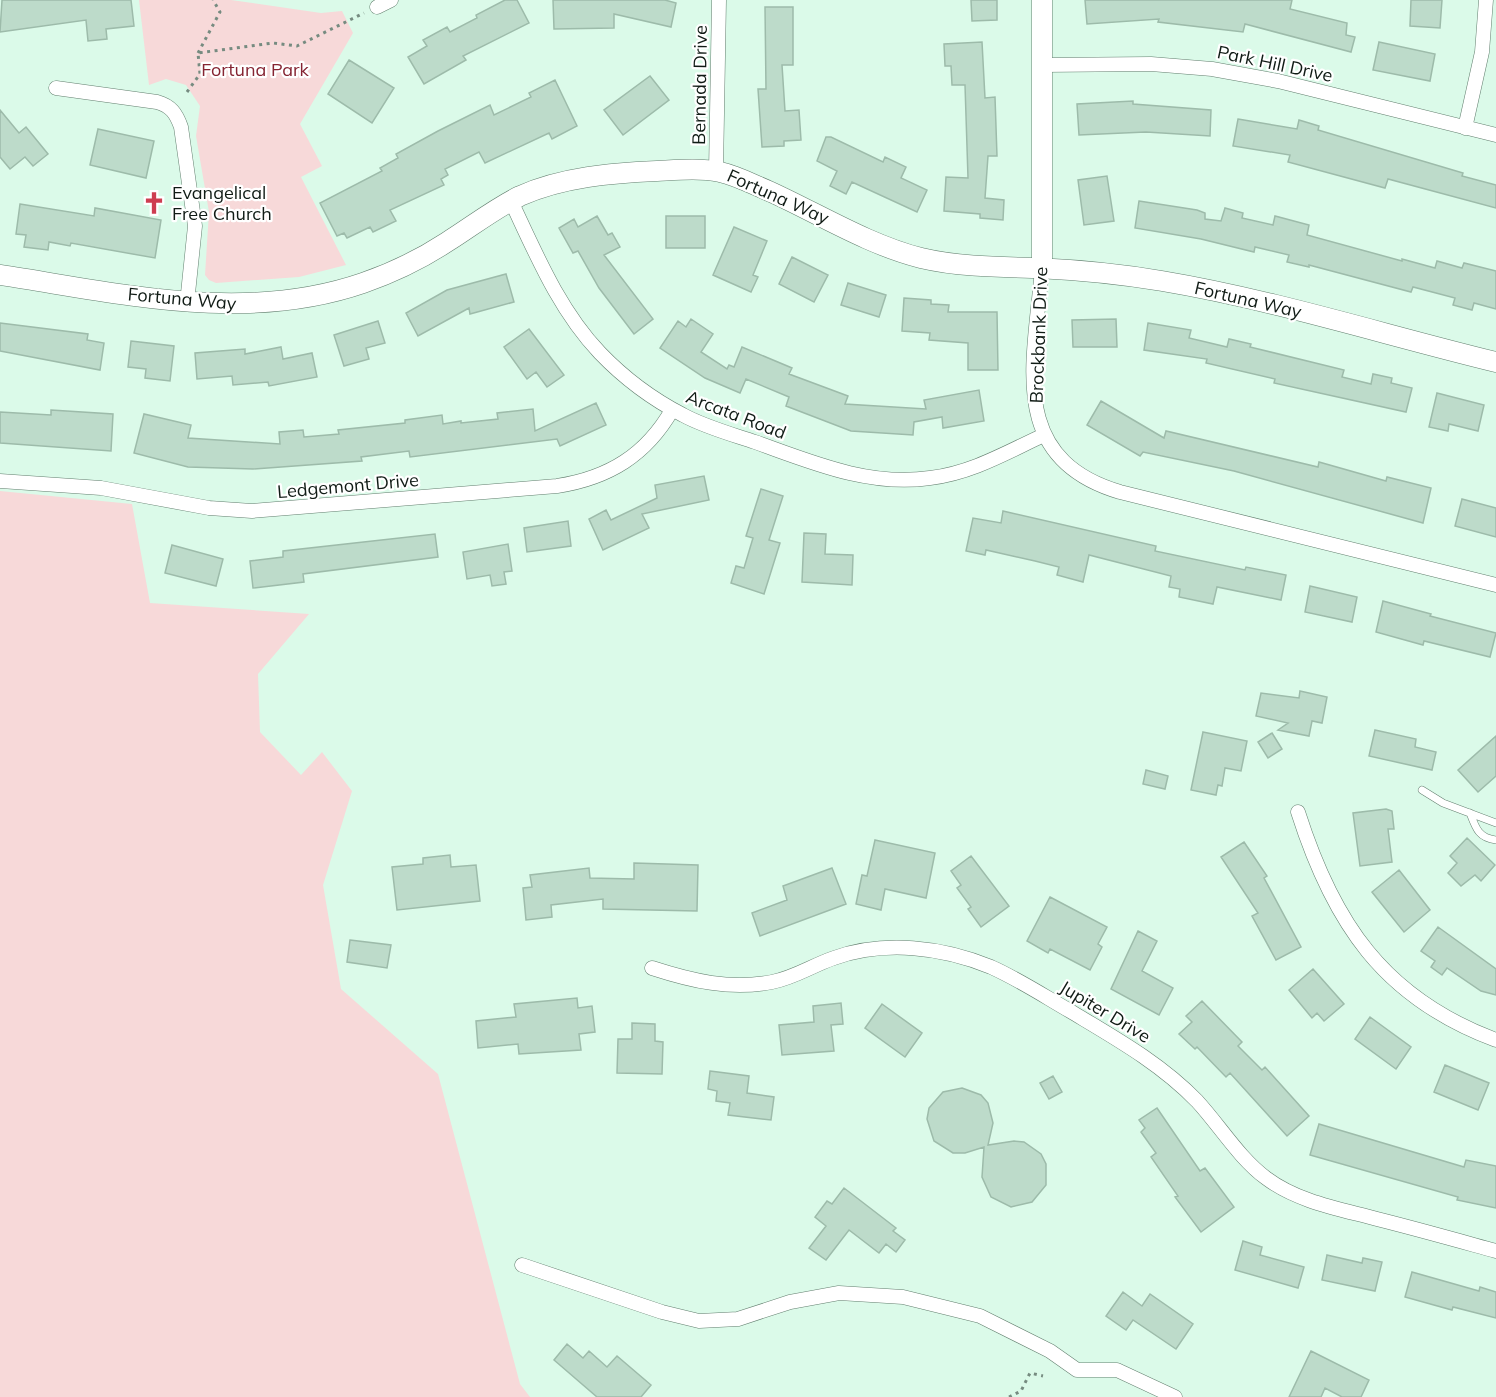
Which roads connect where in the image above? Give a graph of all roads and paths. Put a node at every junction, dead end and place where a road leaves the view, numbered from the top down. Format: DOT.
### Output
graph roads {
  1 [pos="213,0"];
  2 [pos="391,0"];
  3 [pos="719,0"];
  4 [pos="1042,0"];
  5 [pos="1485,0"];
  6 [pos="376,7"];
  7 [pos="198,53"];
  8 [pos="1042,65"];
  9 [pos="56,88"];
  10 [pos="187,92"];
  11 [pos="1465,128"];
  12 [pos="1496,135"];
  13 [pos="717,171"];
  14 [pos="511,201"];
  15 [pos="1042,268"];
  16 [pos="0,275"];
  17 [pos="188,303"];
  18 [pos="1496,362"];
  19 [pos="672,410"];
  20 [pos="1044,435"];
  21 [pos="0,482"];
  22 [pos="1496,585"];
  23 [pos="1422,790"];
  24 [pos="1298,812"];
  25 [pos="1470,813"];
  26 [pos="1496,823"];
  27 [pos="1496,840"];
  28 [pos="652,968"];
  29 [pos="1496,1040"];
  30 [pos="1496,1251"];
  31 [pos="522,1265"];
  32 [pos="1043,1376"];
  33 [pos="1009,1397"];
  34 [pos="1175,1397"];
  1 -- 7 [label="path"];
  2 -- 6 [label="street"];
  3 -- 13 [label="street, Bernada Drive"];
  4 -- 8 [label="street, Brockbank Drive"];
  5 -- 11 [label="street"];
  6 -- 7 [label="path"];
  7 -- 10 [label="path"];
  8 -- 11 [label="street, Park Hill Drive"];
  8 -- 15 [label="street, Brockbank Drive"];
  9 -- 17 [label="street"];
  11 -- 12 [label="street, Park Hill Drive"];
  13 -- 14 [label="street, Fortuna Way"];
  13 -- 15 [label="street, Fortuna Way"];
  14 -- 17 [label="street, Fortuna Way"];
  14 -- 19 [label="street, Arcata Road"];
  15 -- 18 [label="street, Fortuna Way"];
  15 -- 20 [label="street, Brockbank Drive"];
  16 -- 17 [label="street, Fortuna Way"];
  19 -- 20 [label="street, Arcata Road"];
  19 -- 21 [label="street, Ledgemont Drive"];
  20 -- 22 [label="street, Brockbank Drive"];
  23 -- 25 [label="lane"];
  24 -- 29 [label="street"];
  25 -- 26 [label="lane"];
  25 -- 27 [label="lane"];
  28 -- 30 [label="street, Jupiter Drive"];
  31 -- 34 [label="street"];
  32 -- 33 [label="path"];
}
